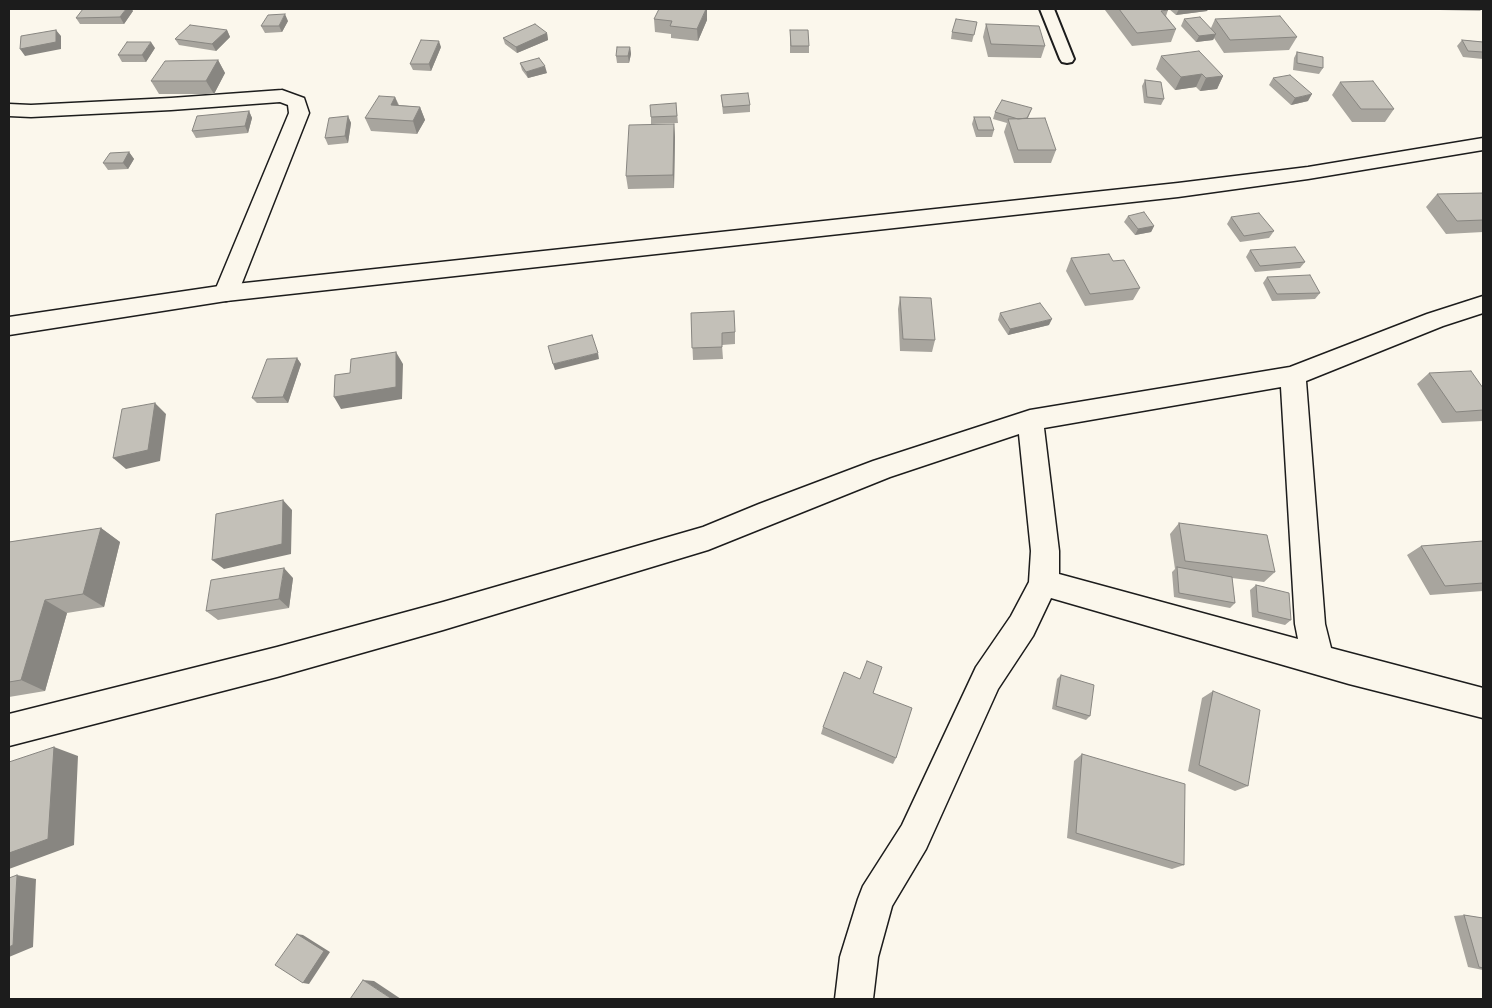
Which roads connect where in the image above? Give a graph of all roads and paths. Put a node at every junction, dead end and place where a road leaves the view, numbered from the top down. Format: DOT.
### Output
graph roads {
  1 [pos="1047,9"];
  2 [pos="1067,59"];
  3 [pos="9,110"];
  4 [pos="1483,144"];
  5 [pos="226,293"];
  6 [pos="1483,304"];
  7 [pos="9,326"];
  8 [pos="1293,376"];
  9 [pos="1030,420"];
  10 [pos="1044,583"];
  11 [pos="1318,659"];
  12 [pos="1483,703"];
  13 [pos="9,730"];
  14 [pos="854,999"];
  1 -- 2 [label="lane"];
  3 -- 5 [label="street"];
  4 -- 5 [label="street"];
  5 -- 7 [label="street"];
  6 -- 8 [label="street"];
  8 -- 9 [label="street"];
  8 -- 11 [label="street"];
  9 -- 10 [label="street"];
  9 -- 13 [label="street"];
  10 -- 11 [label="street"];
  10 -- 14 [label="street"];
  11 -- 12 [label="street"];
}
